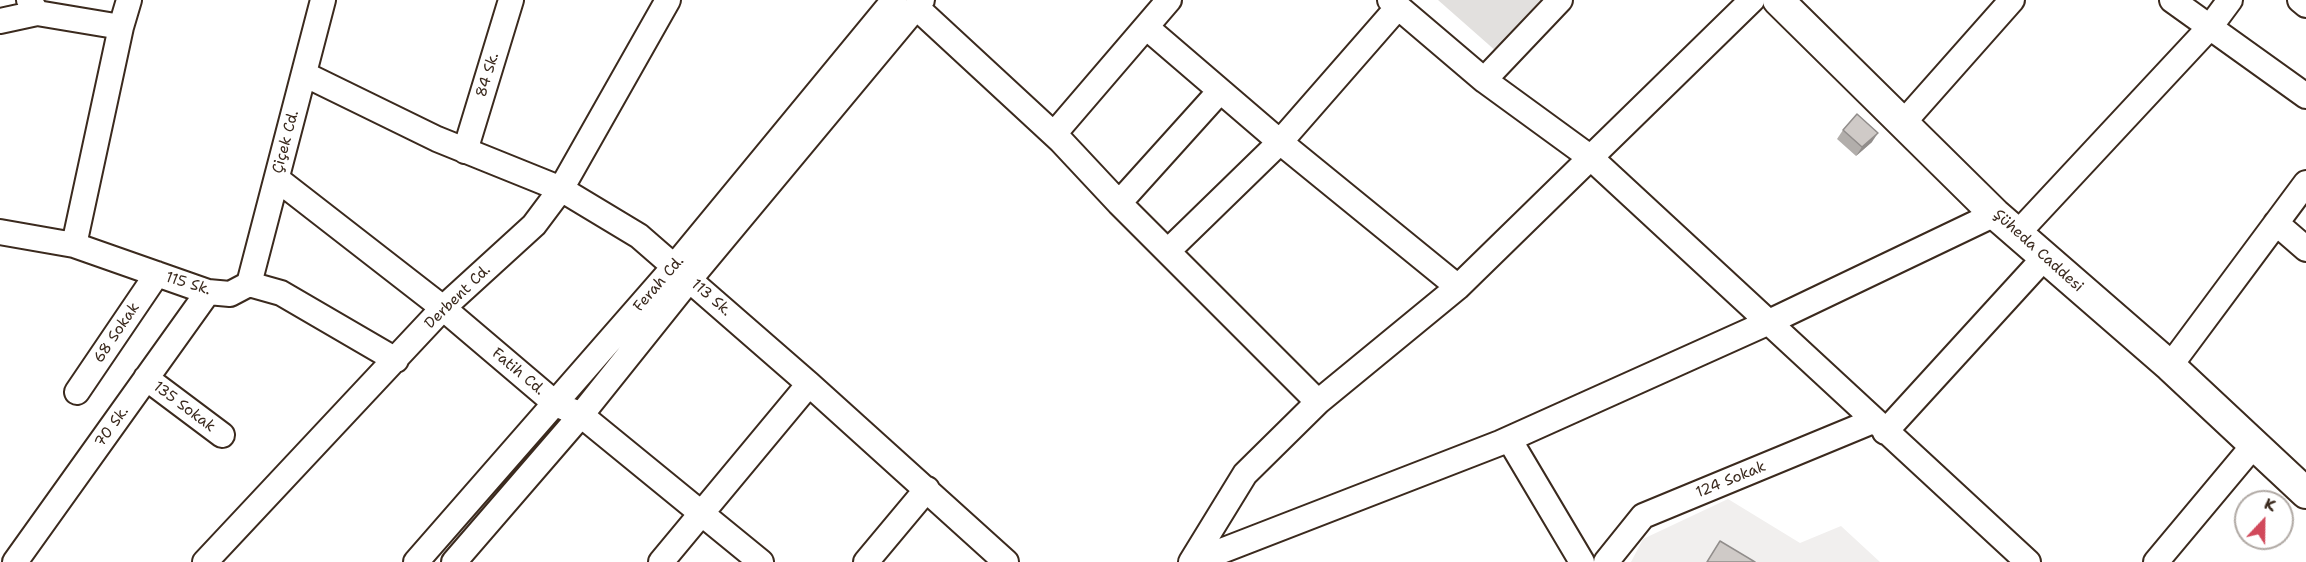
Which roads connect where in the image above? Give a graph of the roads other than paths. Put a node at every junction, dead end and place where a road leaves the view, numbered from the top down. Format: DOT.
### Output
graph roads {
  1 [pos="129,0"];
  2 [pos="323,0"];
  3 [pos="511,0"];
  4 [pos="668,0"];
  5 [pos="1169,0"];
  6 [pos="1560,0"];
  7 [pos="1752,0"];
  8 [pos="1778,0"];
  9 [pos="2012,0"];
  10 [pos="2172,0"];
  11 [pos="2230,0"];
  12 [pos="2300,0"];
  13 [pos="911,2"];
  14 [pos="1394,4"];
  15 [pos="2306,5"];
  16 [pos="33,6"];
  17 [pos="0,21"];
  18 [pos="121,27"];
  19 [pos="1146,27"];
  20 [pos="2210,27"];
  21 [pos="304,74"];
  22 [pos="1485,80"];
  23 [pos="1220,91"];
  24 [pos="2306,96"];
  25 [pos="1903,123"];
  26 [pos="1054,134"];
  27 [pos="1280,142"];
  28 [pos="465,151"];
  29 [pos="1591,158"];
  30 [pos="277,179"];
  31 [pos="2306,183"];
  32 [pos="561,189"];
  33 [pos="1119,203"];
  34 [pos="1995,213"];
  35 [pos="2276,224"];
  36 [pos="0,232"];
  37 [pos="2017,234"];
  38 [pos="74,245"];
  39 [pos="2306,249"];
  40 [pos="1169,250"];
  41 [pos="2044,258"];
  42 [pos="682,273"];
  43 [pos="157,274"];
  44 [pos="249,284"];
  45 [pos="1458,287"];
  46 [pos="208,292"];
  47 [pos="443,308"];
  48 [pos="1767,323"];
  49 [pos="396,360"];
  50 [pos="2170,366"];
  51 [pos="146,378"];
  52 [pos="809,384"];
  53 [pos="76,392"];
  54 [pos="1318,402"];
  55 [pos="556,404"];
  56 [pos="581,415"];
  57 [pos="1879,426"];
  58 [pos="222,435"];
  59 [pos="1509,439"];
  60 [pos="2253,446"];
  61 [pos="927,489"];
  62 [pos="2306,493"];
  63 [pos="702,514"];
  64 [pos="15,562"];
  65 [pos="205,562"];
  66 [pos="416,562"];
  67 [pos="453,562"];
  68 [pos="661,562"];
  69 [pos="761,562"];
  70 [pos="866,562"];
  71 [pos="1006,562"];
  72 [pos="1192,562"];
  73 [pos="1582,562"];
  74 [pos="1606,562"];
  75 [pos="2028,562"];
  76 [pos="2156,562"];
  1 -- 18 [label="street"];
  2 -- 21 [label="street, Çiçek Cd."];
  3 -- 28 [label="street, 84 Sk."];
  4 -- 32 [label="street, Derbent Cd."];
  5 -- 19 [label="street"];
  6 -- 22 [label="street"];
  7 -- 29 [label="street"];
  8 -- 25 [label="main road, Şüheda Caddesi"];
  9 -- 25 [label="street"];
  10 -- 20 [label="street"];
  11 -- 20 [label="street"];
  12 -- 15 [label="street"];
  13 -- 26 [label="street"];
  13 -- 42 [label="street, Ferah Cd."];
  14 -- 22 [label="street"];
  14 -- 27 [label="street"];
  16 -- 17 [label="street"];
  16 -- 18 [label="street"];
  18 -- 38 [label="street"];
  19 -- 23 [label="street"];
  19 -- 26 [label="street"];
  20 -- 24 [label="street"];
  20 -- 37 [label="street"];
  21 -- 28 [label="street, 113 Sk."];
  21 -- 30 [label="street, Çiçek Cd."];
  22 -- 29 [label="street"];
  23 -- 27 [label="street"];
  23 -- 33 [label="street"];
  25 -- 34 [label="main road, Şüheda Caddesi"];
  26 -- 33 [label="street"];
  27 -- 40 [label="street"];
  27 -- 45 [label="street"];
  28 -- 32 [label="street, 113 Sk."];
  29 -- 45 [label="street"];
  29 -- 48 [label="street"];
  30 -- 44 [label="street, Çiçek Cd."];
  30 -- 47 [label="street, Fatih Cd."];
  31 -- 35 [label="street"];
  32 -- 42 [label="street, 113 Sk."];
  32 -- 47 [label="street, Derbent Cd."];
  33 -- 40 [label="street"];
  34 -- 37 [label="main road, Şüheda Caddesi"];
  34 -- 48 [label="street"];
  35 -- 39 [label="street"];
  35 -- 50 [label="street"];
  36 -- 38 [label="street, 115 Sk."];
  37 -- 41 [label="main road, Şüheda Caddesi"];
  38 -- 43 [label="street, 115 Sk."];
  40 -- 54 [label="street"];
  41 -- 50 [label="main road, Şüheda Caddesi"];
  41 -- 57 [label="street"];
  42 -- 52 [label="street, 113 Sk."];
  42 -- 55 [label="street, Ferah Cd."];
  42 -- 56 [label="street, Ferah Cd."];
  43 -- 46 [label="street, 115 Sk."];
  43 -- 53 [label="street, 68 Sokak"];
  44 -- 46 [label="street, 115 Sk."];
  44 -- 49 [label="street"];
  45 -- 54 [label="street"];
  46 -- 51 [label="street, 70 Sk."];
  47 -- 49 [label="street, Derbent Cd."];
  47 -- 55 [label="street, Fatih Cd."];
  48 -- 57 [label="street"];
  48 -- 59 [label="street"];
  49 -- 65 [label="street, Derbent Cd."];
  50 -- 60 [label="main road, Şüheda Caddesi"];
  51 -- 58 [label="street, 135 Sokak"];
  51 -- 64 [label="street, 70 Sk."];
  52 -- 61 [label="street, 113 Sk."];
  52 -- 63 [label="street"];
  54 -- 72 [label="street"];
  55 -- 56 [label="street, Fatih Cd."];
  55 -- 66 [label="street, Ferah Cd."];
  56 -- 63 [label="street, Fatih Cd."];
  56 -- 67 [label="street, Ferah Cd."];
  57 -- 74 [label="street, 124 Sokak"];
  57 -- 75 [label="street"];
  59 -- 72 [label="street"];
  59 -- 73 [label="street"];
  60 -- 62 [label="main road, Şüheda Caddesi"];
  60 -- 76 [label="street"];
  61 -- 70 [label="street"];
  61 -- 71 [label="street, 113 Sk."];
  63 -- 68 [label="street"];
  63 -- 69 [label="street, Fatih Cd."];
}
